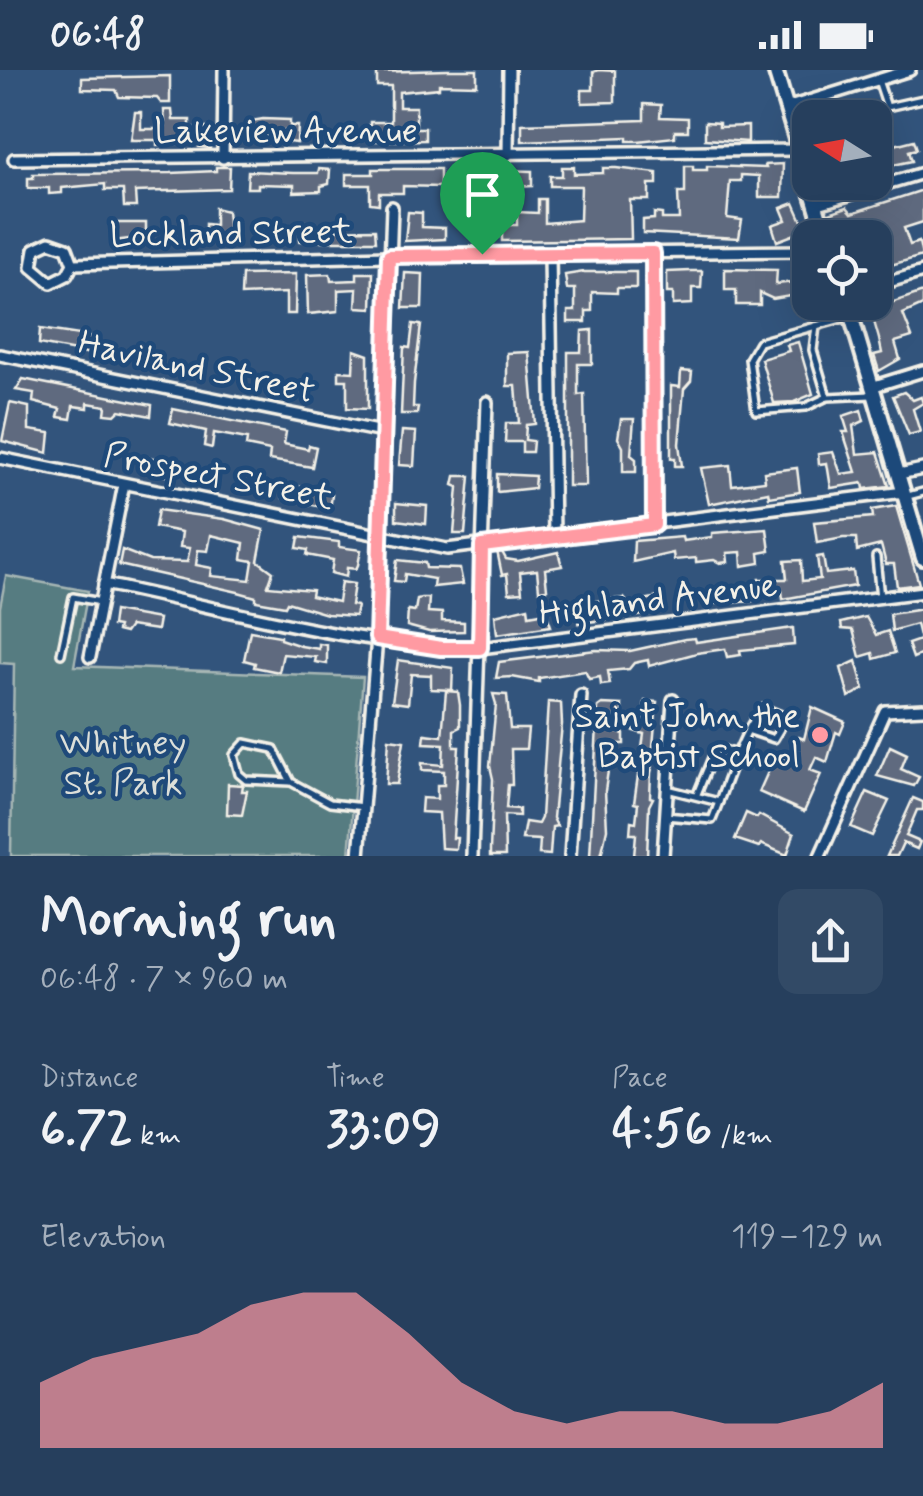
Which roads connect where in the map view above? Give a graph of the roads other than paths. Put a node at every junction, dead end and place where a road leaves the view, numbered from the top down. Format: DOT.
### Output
graph roads {
  1 [pos="224,70"];
  2 [pos="509,70"];
  3 [pos="775,70"];
  4 [pos="910,70"];
  5 [pos="878,80"];
  6 [pos="923,98"];
  7 [pos="786,108"];
  8 [pos="792,127"];
  9 [pos="792,150"];
  10 [pos="508,155"];
  11 [pos="223,158"];
  12 [pos="14,159"];
  13 [pos="923,173"];
  14 [pos="814,200"];
  15 [pos="815,205"];
  16 [pos="392,207"];
  17 [pos="820,220"];
  18 [pos="792,251"];
  19 [pos="653,253"];
  20 [pos="550,254"];
  21 [pos="389,256"];
  22 [pos="73,264"];
  23 [pos="923,272"];
  24 [pos="892,281"];
  25 [pos="828,320"];
  26 [pos="852,320"];
  27 [pos="816,326"];
  28 [pos="0,355"];
  29 [pos="923,371"];
  30 [pos="872,391"];
  31 [pos="827,397"];
  32 [pos="487,402"];
  33 [pos="382,432"];
  34 [pos="0,458"];
  35 [pos="923,469"];
  36 [pos="899,474"];
  37 [pos="124,484"];
  38 [pos="923,492"];
  39 [pos="905,494"];
  40 [pos="654,525"];
  41 [pos="378,536"];
  42 [pos="554,537"];
  43 [pos="482,546"];
  44 [pos="922,549"];
  45 [pos="876,557"];
  46 [pos="104,584"];
  47 [pos="923,592"];
  48 [pos="880,598"];
  49 [pos="100,602"];
  50 [pos="377,638"];
  51 [pos="480,648"];
  52 [pos="61,654"];
  53 [pos="90,657"];
  54 [pos="581,695"];
  55 [pos="673,700"];
  56 [pos="923,709"];
  57 [pos="750,731"];
  58 [pos="739,754"];
  59 [pos="291,782"];
  60 [pos="667,789"];
  61 [pos="697,794"];
  62 [pos="720,802"];
  63 [pos="363,807"];
  64 [pos="666,816"];
  65 [pos="360,856"];
  66 [pos="472,856"];
  67 [pos="570,856"];
  68 [pos="663,856"];
  69 [pos="820,856"];
  1 -- 11 [label="street"];
  2 -- 10 [label="street"];
  3 -- 7 [label="main road"];
  4 -- 5 [label="street"];
  5 -- 6 [label="lane"];
  5 -- 7 [label="street"];
  7 -- 8 [label="main road"];
  9 -- 10 [label="street, Lakeview Avenue"];
  10 -- 11 [label="street, Lakeview Avenue"];
  11 -- 12 [label="street, Lakeview Avenue"];
  13 -- 15 [label="street"];
  14 -- 15 [label="main road"];
  15 -- 17 [label="main road"];
  16 -- 21 [label="street"];
  18 -- 19 [label="street, Lockland Street"];
  19 -- 20 [label="street, Lockland Street"];
  19 -- 40 [label="street"];
  20 -- 21 [label="street, Lockland Street"];
  20 -- 42 [label="street"];
  21 -- 22 [label="street, Lockland Street"];
  21 -- 33 [label="street"];
  22 -- 22 [label="street, Lockland Street"];
  23 -- 24 [label="street"];
  25 -- 27 [label="lane"];
  26 -- 30 [label="main road"];
  27 -- 31 [label="lane"];
  27 -- 31 [label="lane"];
  28 -- 33 [label="street, Haviland Street"];
  29 -- 30 [label="street"];
  30 -- 31 [label="lane"];
  30 -- 36 [label="main road"];
  32 -- 43 [label="street"];
  33 -- 41 [label="street"];
  34 -- 37 [label="street, Prospect Street"];
  35 -- 36 [label="street"];
  36 -- 39 [label="main road"];
  37 -- 41 [label="street, Prospect Street"];
  37 -- 46 [label="street"];
  38 -- 39 [label="lane"];
  39 -- 40 [label="street, Prospect Street"];
  39 -- 44 [label="main road"];
  40 -- 42 [label="street, Prospect Street"];
  41 -- 43 [label="street, Prospect Street"];
  41 -- 50 [label="street"];
  42 -- 43 [label="street, Prospect Street"];
  43 -- 51 [label="street"];
  45 -- 48 [label="lane"];
  46 -- 49 [label="street"];
  46 -- 50 [label="street, Highland Avenue"];
  47 -- 48 [label="street, Highland Avenue"];
  48 -- 51 [label="street, Highland Avenue"];
  49 -- 52 [label="lane"];
  49 -- 53 [label="street"];
  50 -- 51 [label="street, Highland Avenue"];
  50 -- 63 [label="street"];
  51 -- 66 [label="street"];
  54 -- 67 [label="street"];
  55 -- 60 [label="street"];
  56 -- 69 [label="street"];
  57 -- 57 [label="lane"];
  57 -- 58 [label="lane"];
  58 -- 61 [label="lane"];
  58 -- 62 [label="lane"];
  59 -- 59 [label="lane"];
  59 -- 63 [label="lane"];
  60 -- 61 [label="lane"];
  60 -- 64 [label="street"];
  61 -- 62 [label="lane"];
  62 -- 64 [label="lane"];
  63 -- 65 [label="street"];
  64 -- 68 [label="street"];
}
